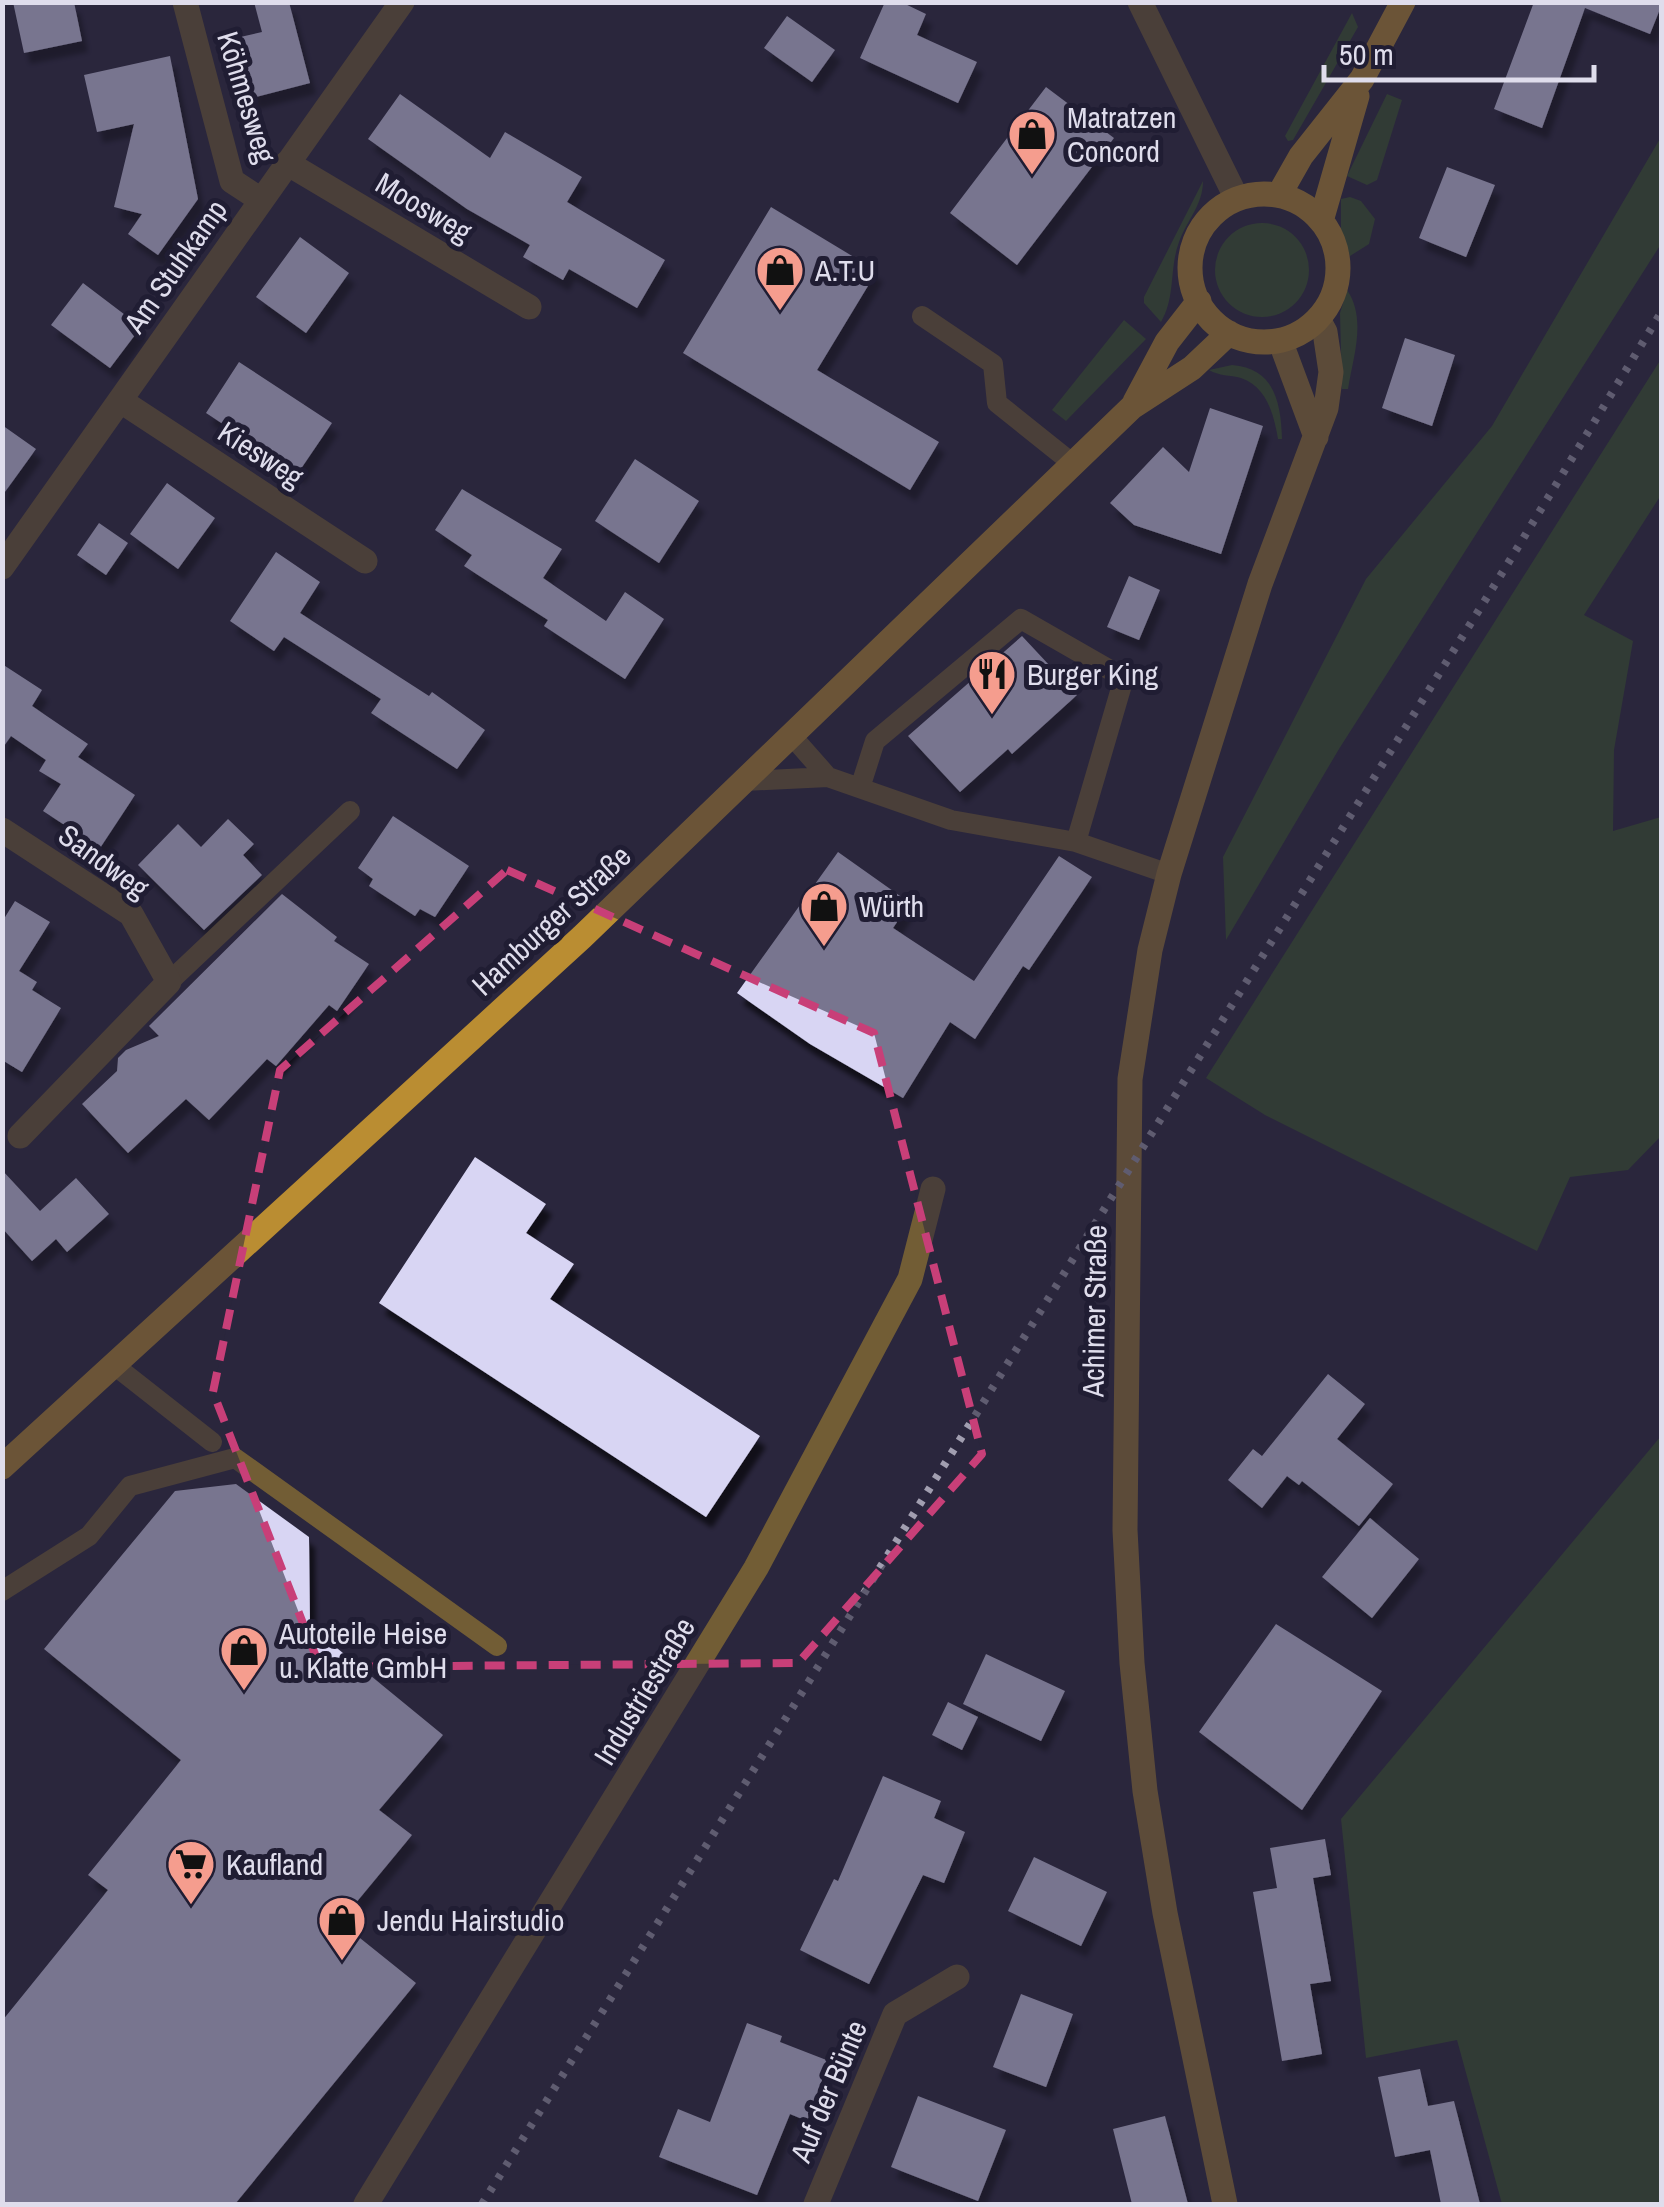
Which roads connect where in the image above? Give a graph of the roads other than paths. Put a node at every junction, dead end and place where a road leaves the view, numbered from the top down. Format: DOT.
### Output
graph roads {
  1 [pos="185,2"];
  2 [pos="402,2"];
  3 [pos="1140,2"];
  4 [pos="1403,2"];
  5 [pos="1362,80"];
  6 [pos="287,164"];
  7 [pos="1280,193"];
  8 [pos="1236,197"];
  9 [pos="261,200"];
  10 [pos="1322,221"];
  11 [pos="1199,301"];
  12 [pos="528,306"];
  13 [pos="922,316"];
  14 [pos="1319,321"];
  15 [pos="1229,333"];
  16 [pos="1281,343"];
  17 [pos="120,401"];
  18 [pos="1132,407"];
  19 [pos="1316,437"];
  20 [pos="1072,463"];
  21 [pos="5,558"];
  22 [pos="365,561"];
  23 [pos="791,735"];
  24 [pos="828,777"];
  25 [pos="744,781"];
  26 [pos="860,788"];
  27 [pos="350,812"];
  28 [pos="2,830"];
  29 [pos="1076,842"];
  30 [pos="1168,874"];
  31 [pos="169,982"];
  32 [pos="20,1136"];
  33 [pos="933,1189"];
  34 [pos="114,1365"];
  35 [pos="212,1442"];
  36 [pos="2,1467"];
  37 [pos="2,1590"];
  38 [pos="497,1646"];
  39 [pos="957,1977"];
  40 [pos="366,2204"];
  41 [pos="816,2204"];
  42 [pos="1225,2204"];
  1 -- 9 [label="street, Köhmesweg"];
  2 -- 6 [label="street, Am Stuhkamp"];
  3 -- 8 [label="street"];
  4 -- 5 [label="main road"];
  5 -- 7 [label="main road"];
  5 -- 10 [label="main road"];
  6 -- 9 [label="street, Am Stuhkamp"];
  6 -- 12 [label="street, Moosweg"];
  7 -- 8 [label="main road"];
  7 -- 10 [label="main road"];
  8 -- 11 [label="main road"];
  9 -- 17 [label="street, Am Stuhkamp"];
  10 -- 14 [label="main road"];
  11 -- 15 [label="main road"];
  11 -- 18 [label="main road, Hamburger Straße"];
  13 -- 20 [label="lane"];
  14 -- 16 [label="main road"];
  14 -- 19 [label="main road, Achimer Straße"];
  15 -- 16 [label="main road"];
  15 -- 18 [label="main road, Hamburger Straße"];
  16 -- 19 [label="main road"];
  17 -- 21 [label="street, Am Stuhkamp"];
  17 -- 22 [label="street, Kiesweg"];
  18 -- 20 [label="main road, Hamburger Straße"];
  19 -- 30 [label="main road, Achimer Straße"];
  20 -- 23 [label="main road, Hamburger Straße"];
  23 -- 24 [label="lane"];
  23 -- 25 [label="main road, Hamburger Straße"];
  24 -- 25 [label="lane"];
  24 -- 26 [label="lane"];
  25 -- 34 [label="main road, Hamburger Straße"];
  26 -- 29 [label="lane"];
  26 -- 29 [label="lane"];
  27 -- 31 [label="lane"];
  28 -- 31 [label="street, Sandweg"];
  29 -- 30 [label="lane"];
  30 -- 42 [label="main road, Achimer Straße"];
  31 -- 32 [label="street"];
  33 -- 40 [label="street, Industriestraße"];
  34 -- 35 [label="lane"];
  34 -- 36 [label="main road, Hamburger Straße"];
  37 -- 38 [label="lane"];
  39 -- 41 [label="street, Auf der Bünte"];
}
